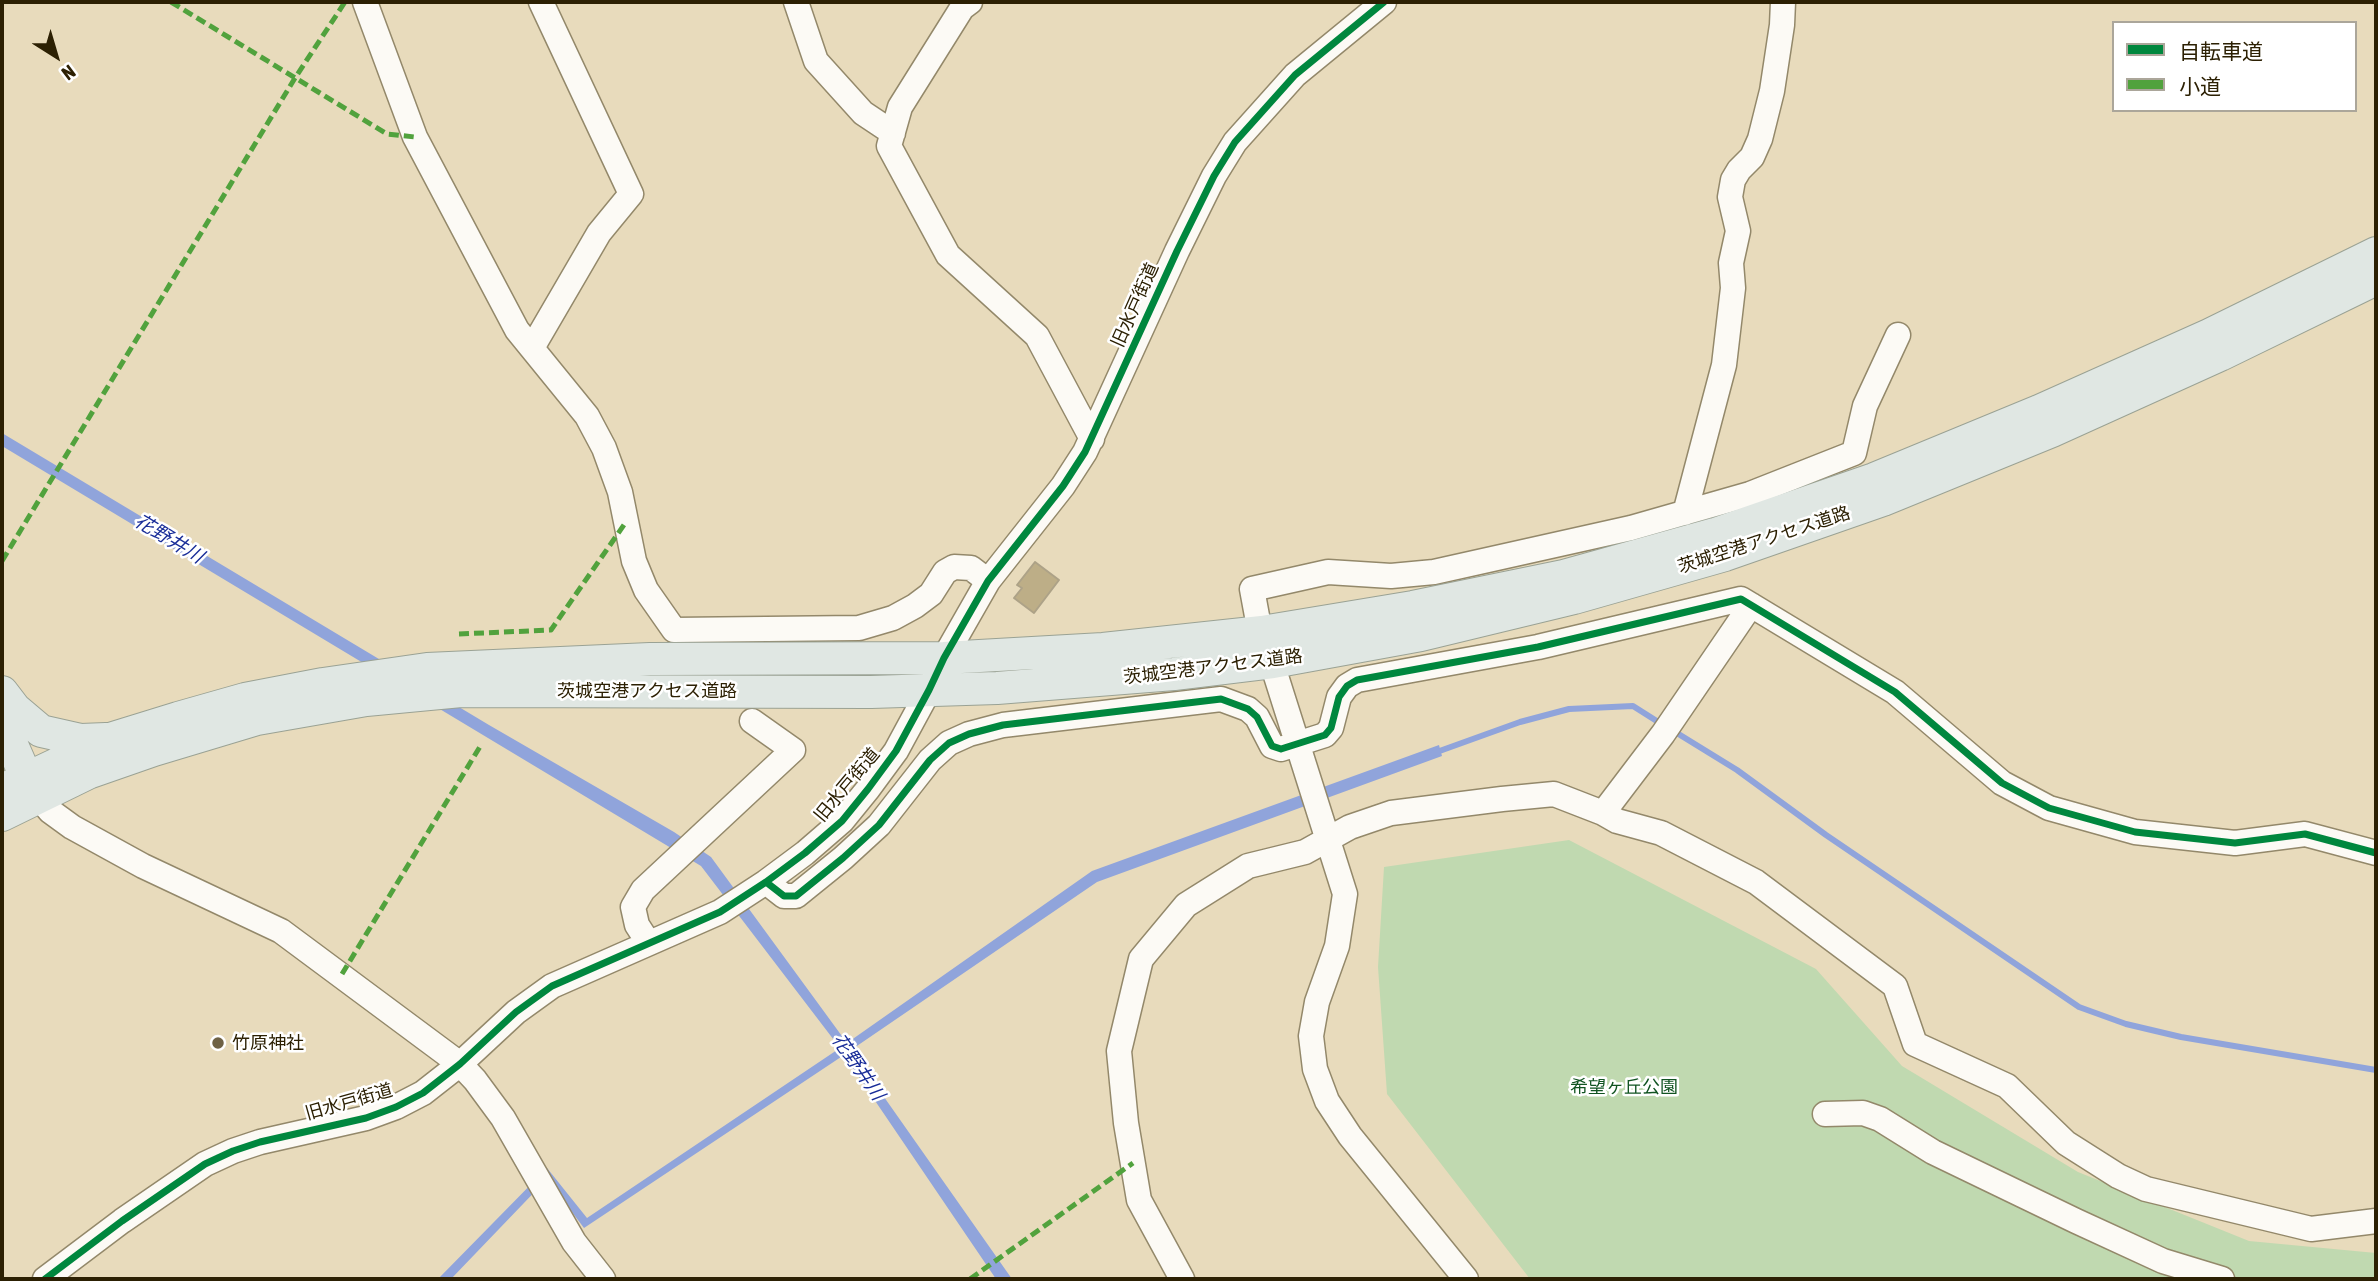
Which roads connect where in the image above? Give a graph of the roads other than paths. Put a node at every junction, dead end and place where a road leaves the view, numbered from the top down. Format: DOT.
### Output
graph roads {
  1 [pos="365,2"];
  2 [pos="541,2"];
  3 [pos="796,2"];
  4 [pos="970,2"];
  5 [pos="1384,2"];
  6 [pos="1783,2"];
  7 [pos="893,133"];
  8 [pos="2376,253"];
  9 [pos="2376,279"];
  10 [pos="1898,335"];
  11 [pos="532,348"];
  12 [pos="1091,439"];
  13 [pos="1685,513"];
  14 [pos="988,582"];
  15 [pos="1751,605"];
  16 [pos="1262,632"];
  17 [pos="944,658"];
  18 [pos="1273,662"];
  19 [pos="929,690"];
  20 [pos="2,692"];
  21 [pos="752,721"];
  22 [pos="2,722"];
  23 [pos="110,739"];
  24 [pos="1297,745"];
  25 [pos="22,788"];
  26 [pos="1603,813"];
  27 [pos="2,815"];
  28 [pos="1328,841"];
  29 [pos="2376,853"];
  30 [pos="758,888"];
  31 [pos="648,942"];
  32 [pos="460,1064"];
  33 [pos="1825,1114"];
  34 [pos="2376,1221"];
  35 [pos="45,1279"];
  36 [pos="603,1279"];
  37 [pos="1182,1279"];
  38 [pos="1466,1279"];
  39 [pos="2222,1279"];
  1 -- 11 [label="street"];
  2 -- 11 [label="street"];
  3 -- 7 [label="street"];
  4 -- 7 [label="street"];
  5 -- 12 [label="street, 旧水戸街道"];
  6 -- 13 [label="street"];
  7 -- 12 [label="street"];
  8 -- 16 [label="main road, 茨城空港アクセス道路"];
  9 -- 18 [label="main road, 茨城空港アクセス道路"];
  10 -- 13 [label="street"];
  11 -- 14 [label="street"];
  12 -- 14 [label="street, 旧水戸街道"];
  13 -- 16 [label="street"];
  14 -- 17 [label="street, 旧水戸街道"];
  15 -- 24 [label="street"];
  15 -- 26 [label="street"];
  15 -- 29 [label="street"];
  16 -- 17 [label="main road, 茨城空港アクセス道路"];
  16 -- 18 [label="street"];
  17 -- 19 [label="street, 旧水戸街道"];
  17 -- 23 [label="main road, 茨城空港アクセス道路"];
  18 -- 19 [label="main road, 茨城空港アクセス道路"];
  18 -- 24 [label="street"];
  19 -- 25 [label="main road, 茨城空港アクセス道路"];
  19 -- 30 [label="street, 旧水戸街道"];
  20 -- 23 [label="main road"];
  21 -- 31 [label="street"];
  22 -- 25 [label="main road"];
  23 -- 25 [label="main road, 茨城空港アクセス道路"];
  24 -- 28 [label="street"];
  24 -- 30 [label="street"];
  25 -- 27 [label="main road, 茨城空港アクセス道路"];
  25 -- 32 [label="street"];
  26 -- 28 [label="street"];
  26 -- 34 [label="street"];
  28 -- 37 [label="street"];
  28 -- 38 [label="street"];
  30 -- 31 [label="street, 旧水戸街道"];
  31 -- 32 [label="street, 旧水戸街道"];
  32 -- 35 [label="street, 旧水戸街道"];
  32 -- 36 [label="street"];
  33 -- 39 [label="street"];
}
